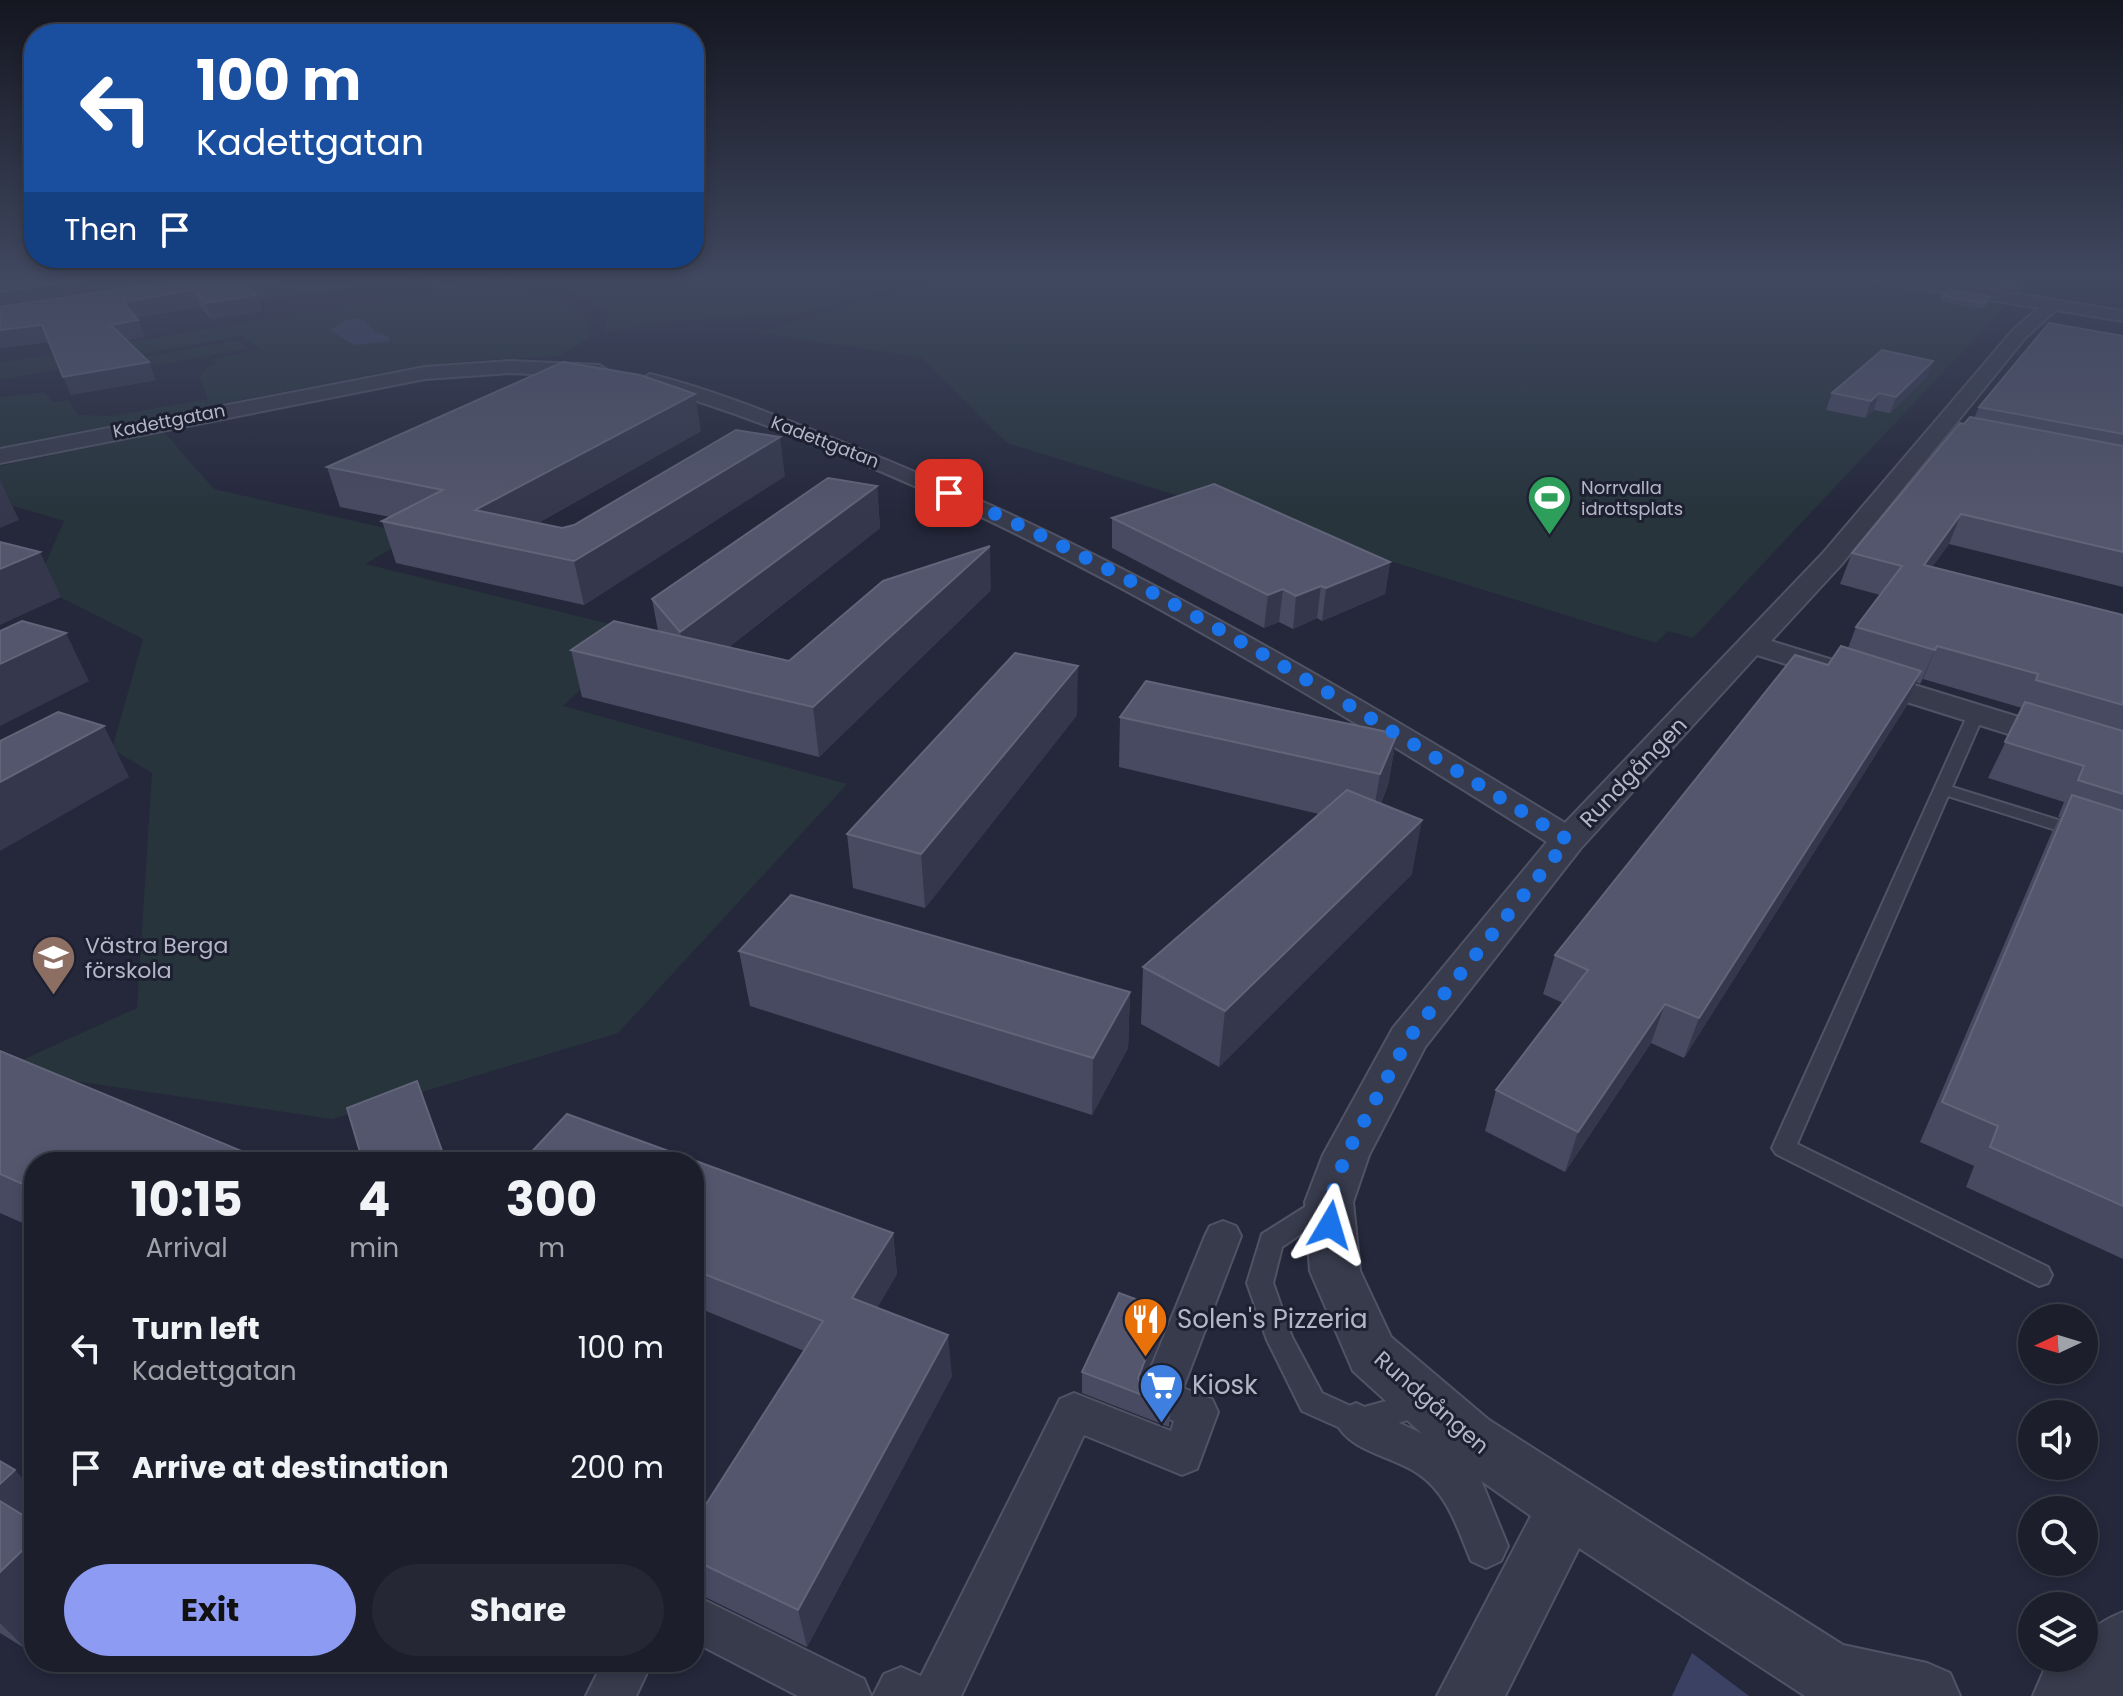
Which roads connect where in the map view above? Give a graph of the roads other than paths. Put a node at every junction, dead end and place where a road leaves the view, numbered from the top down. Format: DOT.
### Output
graph roads {
  1 [pos="2003,355"];
  2 [pos="0,456"];
  3 [pos="1754,645"];
  4 [pos="1976,714"];
  5 [pos="2123,760"];
  6 [pos="1942,789"];
  7 [pos="1568,840"];
  8 [pos="2123,846"];
  9 [pos="1329,1202"];
  10 [pos="1223,1236"];
  11 [pos="2039,1275"];
  12 [pos="1428,1403"];
  13 [pos="1356,1422"];
  14 [pos="1568,1507"];
  15 [pos="1486,1546"];
  16 [pos="704,1623"];
  17 [pos="2123,1651"];
  18 [pos="623,1672"];
  19 [pos="1840,1685"];
  20 [pos="610,1696"];
  21 [pos="847,1696"];
  22 [pos="897,1696"];
  23 [pos="912,1696"];
  24 [pos="936,1696"];
  25 [pos="1470,1696"];
  26 [pos="1927,1696"];
  27 [pos="2073,1696"];
  1 -- 3 [label="street, Rundgången"];
  2 -- 7 [label="street, Kadettgatan"];
  3 -- 4 [label="street"];
  3 -- 7 [label="street, Rundgången"];
  4 -- 5 [label="street"];
  4 -- 6 [label="lane"];
  6 -- 8 [label="lane"];
  6 -- 11 [label="lane"];
  7 -- 9 [label="street, Rundgången"];
  9 -- 12 [label="street, Rundgången"];
  9 -- 13 [label="lane"];
  10 -- 24 [label="street"];
  12 -- 13 [label="lane"];
  12 -- 14 [label="street, Rundgången"];
  13 -- 15 [label="street"];
  14 -- 19 [label="street, Rundgången"];
  14 -- 25 [label="street"];
  16 -- 21 [label="street"];
  17 -- 27 [label="street"];
  18 -- 20 [label="street"];
  19 -- 26 [label="street, Rundgången"];
  22 -- 23 [label="street"];
}
